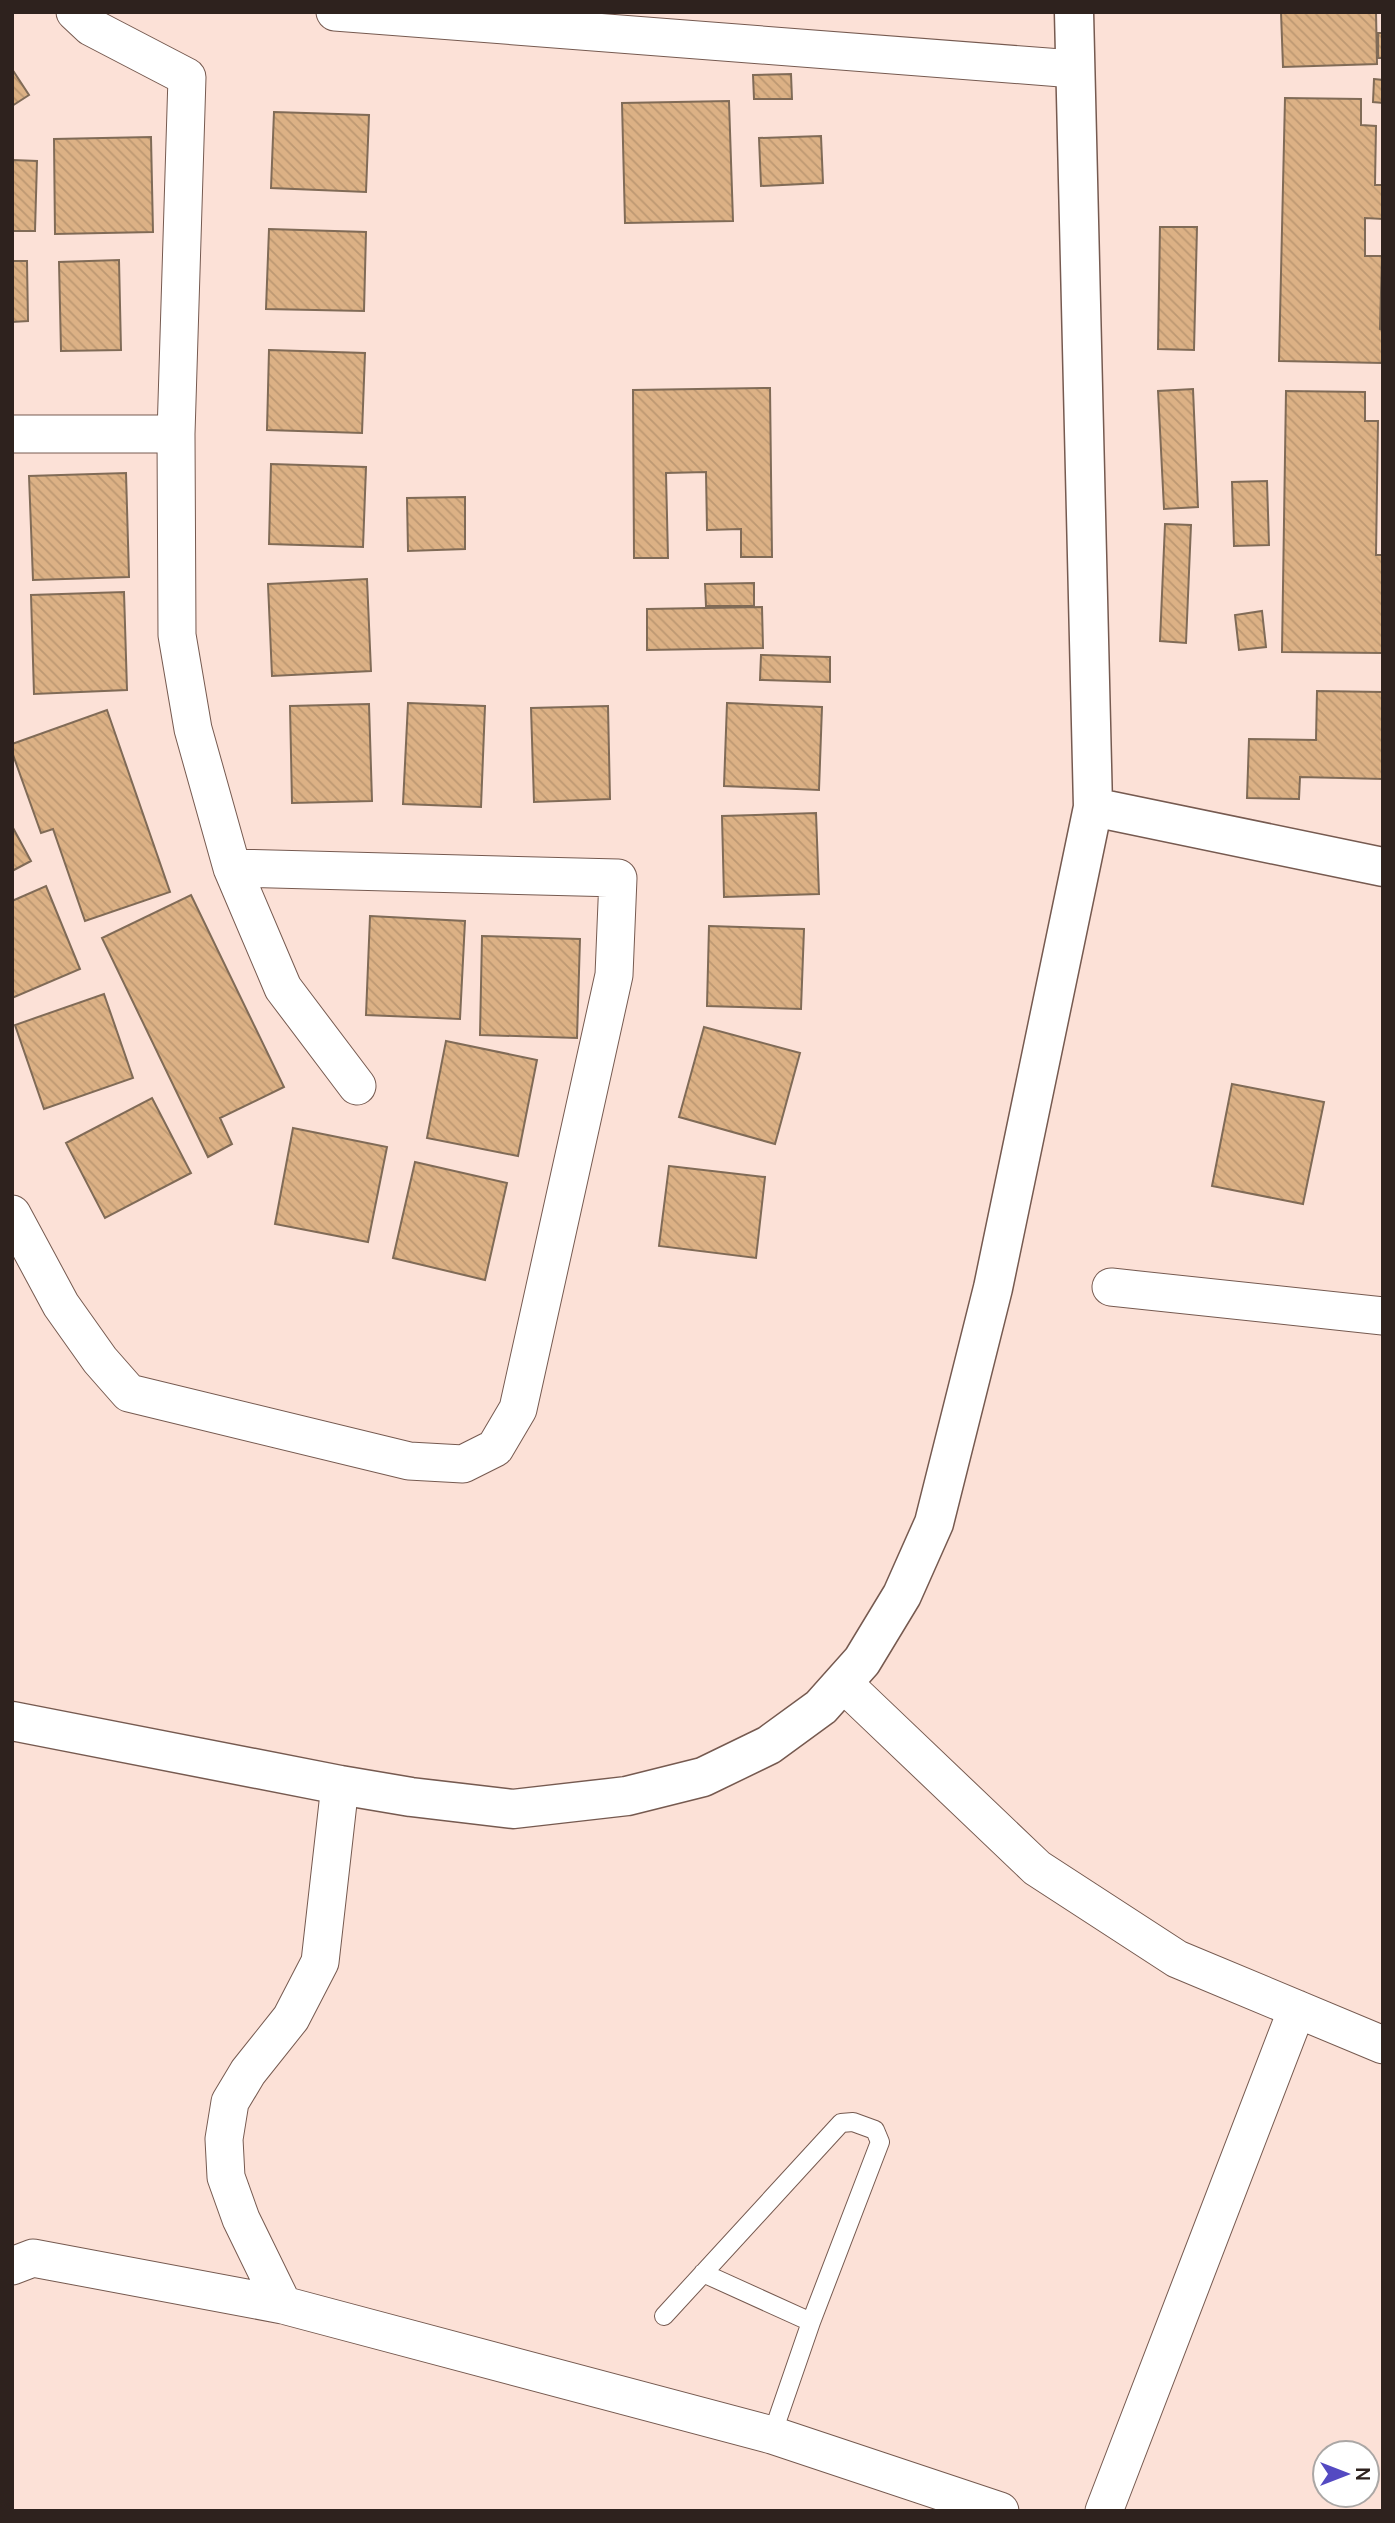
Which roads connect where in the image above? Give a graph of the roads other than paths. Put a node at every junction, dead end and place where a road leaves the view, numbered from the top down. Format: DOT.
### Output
graph roads {
  1 [pos="75,12"];
  2 [pos="335,12"];
  3 [pos="1074,12"];
  4 [pos="1074,69"];
  5 [pos="12,434"];
  6 [pos="176,434"];
  7 [pos="1093,807"];
  8 [pos="1383,867"];
  9 [pos="232,868"];
  10 [pos="357,1086"];
  11 [pos="12,1214"];
  12 [pos="1111,1287"];
  13 [pos="1383,1316"];
  14 [pos="843,1683"];
  15 [pos="12,1721"];
  16 [pos="340,1785"];
  17 [pos="1297,2009"];
  18 [pos="1383,2045"];
  19 [pos="12,2266"];
  20 [pos="704,2273"];
  21 [pos="283,2305"];
  22 [pos="664,2316"];
  23 [pos="811,2322"];
  24 [pos="772,2435"];
  25 [pos="1000,2511"];
  26 [pos="1104,2511"];
  1 -- 6 [label="street"];
  2 -- 4 [label="street"];
  3 -- 4 [label="street"];
  4 -- 7 [label="street"];
  5 -- 6 [label="street"];
  6 -- 9 [label="street"];
  7 -- 8 [label="street"];
  7 -- 14 [label="street"];
  9 -- 10 [label="street"];
  9 -- 11 [label="street"];
  12 -- 13 [label="street"];
  14 -- 16 [label="street"];
  14 -- 17 [label="street"];
  15 -- 16 [label="street"];
  16 -- 21 [label="street"];
  17 -- 18 [label="street"];
  17 -- 26 [label="street"];
  19 -- 21 [label="street"];
  20 -- 22 [label="lane"];
  20 -- 23 [label="lane"];
  20 -- 23 [label="lane"];
  21 -- 24 [label="street"];
  23 -- 24 [label="lane"];
  24 -- 25 [label="street"];
}
